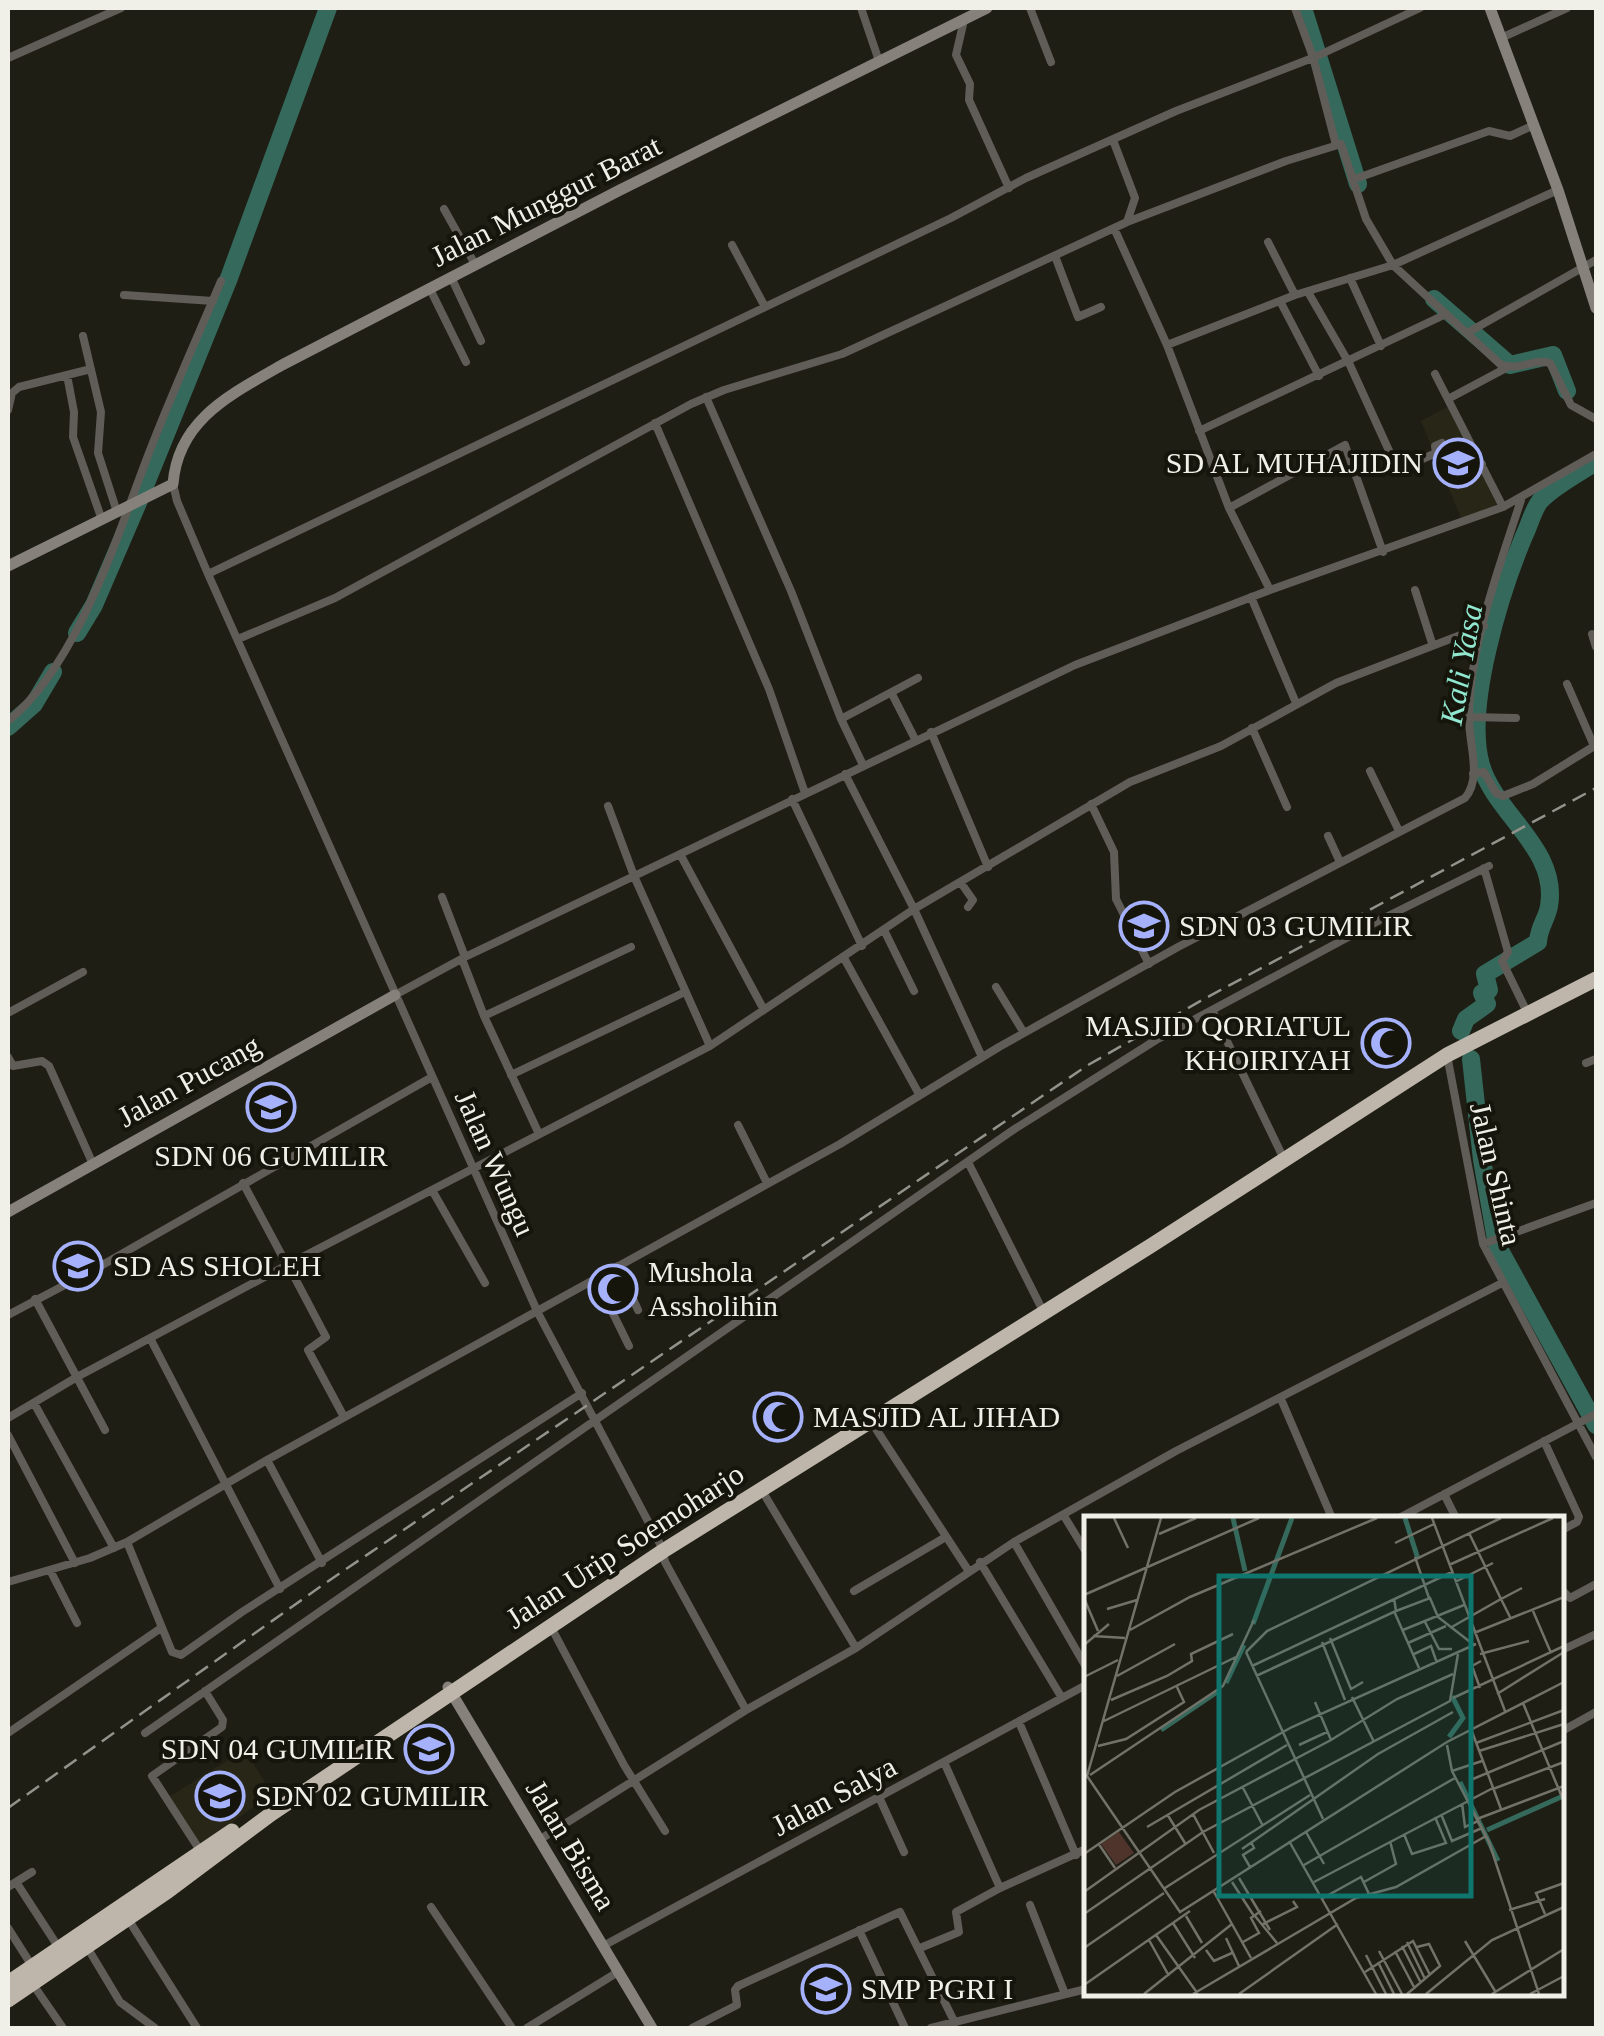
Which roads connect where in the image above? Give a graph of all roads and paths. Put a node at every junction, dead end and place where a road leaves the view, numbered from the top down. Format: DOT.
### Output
graph roads {
  1 [pos="121,8"];
  2 [pos="861,8"];
  3 [pos="988,8"];
  4 [pos="1030,8"];
  5 [pos="1295,8"];
  6 [pos="1420,8"];
  7 [pos="1490,8"];
  8 [pos="1567,8"];
  9 [pos="964,19"];
  10 [pos="1501,38"];
  11 [pos="1317,56"];
  12 [pos="8,58"];
  13 [pos="879,61"];
  14 [pos="1051,62"];
  15 [pos="1534,125"];
  16 [pos="1113,140"];
  17 [pos="1336,145"];
  18 [pos="1356,179"];
  19 [pos="1008,188"];
  20 [pos="1558,190"];
  21 [pos="444,210"];
  22 [pos="1126,222"];
  23 [pos="1114,228"];
  24 [pos="1268,242"];
  25 [pos="732,245"];
  26 [pos="1055,256"];
  27 [pos="1596,260"];
  28 [pos="1397,263"];
  29 [pos="476,266"];
  30 [pos="1584,267"];
  31 [pos="1350,278"];
  32 [pos="452,279"];
  33 [pos="221,282"];
  34 [pos="430,289"];
  35 [pos="1308,292"];
  36 [pos="124,294"];
  37 [pos="1295,295"];
  38 [pos="213,301"];
  39 [pos="1280,301"];
  40 [pos="764,305"];
  41 [pos="1101,307"];
  42 [pos="1596,308"];
  43 [pos="1444,315"];
  44 [pos="1471,331"];
  45 [pos="84,336"];
  46 [pos="481,341"];
  47 [pos="1167,345"];
  48 [pos="1381,346"];
  49 [pos="466,362"];
  50 [pos="1349,362"];
  51 [pos="1508,368"];
  52 [pos="91,369"];
  53 [pos="1435,374"];
  54 [pos="66,375"];
  55 [pos="1319,376"];
  56 [pos="706,397"];
  57 [pos="1448,400"];
  58 [pos="8,410"];
  59 [pos="1596,418"];
  60 [pos="655,423"];
  61 [pos="1199,431"];
  62 [pos="1596,454"];
  63 [pos="1482,464"];
  64 [pos="173,484"];
  65 [pos="1521,500"];
  66 [pos="132,504"];
  67 [pos="1503,507"];
  68 [pos="1229,508"];
  69 [pos="117,512"];
  70 [pos="102,520"];
  71 [pos="1382,552"];
  72 [pos="9,561"];
  73 [pos="208,574"];
  74 [pos="1270,590"];
  75 [pos="1415,590"];
  76 [pos="1252,598"];
  77 [pos="1484,626"];
  78 [pos="1592,634"];
  79 [pos="238,639"];
  80 [pos="1432,644"];
  81 [pos="1596,647"];
  82 [pos="918,678"];
  83 [pos="1568,684"];
  84 [pos="892,694"];
  85 [pos="1295,700"];
  86 [pos="1471,717"];
  87 [pos="1516,718"];
  88 [pos="841,719"];
  89 [pos="8,721"];
  90 [pos="1252,728"];
  91 [pos="931,732"];
  92 [pos="916,739"];
  93 [pos="1595,746"];
  94 [pos="863,765"];
  95 [pos="1370,771"];
  96 [pos="1477,773"];
  97 [pos="845,774"];
  98 [pos="805,793"];
  99 [pos="792,799"];
  100 [pos="1091,804"];
  101 [pos="608,806"];
  102 [pos="1288,807"];
  103 [pos="1399,832"];
  104 [pos="1328,836"];
  105 [pos="680,854"];
  106 [pos="1340,862"];
  107 [pos="988,866"];
  108 [pos="634,876"];
  109 [pos="961,882"];
  110 [pos="442,897"];
  111 [pos="968,907"];
  112 [pos="914,909"];
  113 [pos="884,930"];
  114 [pos="862,946"];
  115 [pos="632,947"];
  116 [pos="464,958"];
  117 [pos="844,958"];
  118 [pos="1149,964"];
  119 [pos="83,972"];
  120 [pos="1596,975"];
  121 [pos="996,986"];
  122 [pos="914,991"];
  123 [pos="684,992"];
  124 [pos="395,995"];
  125 [pos="1525,1008"];
  126 [pos="764,1010"];
  127 [pos="1212,1010"];
  128 [pos="8,1013"];
  129 [pos="484,1016"];
  130 [pos="1024,1033"];
  131 [pos="710,1046"];
  132 [pos="1448,1055"];
  133 [pos="8,1057"];
  134 [pos="982,1057"];
  135 [pos="1596,1059"];
  136 [pos="1586,1063"];
  137 [pos="511,1075"];
  138 [pos="432,1077"];
  139 [pos="918,1094"];
  140 [pos="738,1125"];
  141 [pos="539,1134"];
  142 [pos="1281,1153"];
  143 [pos="92,1162"];
  144 [pos="968,1162"];
  145 [pos="473,1168"];
  146 [pos="1257,1173"];
  147 [pos="767,1182"];
  148 [pos="243,1183"];
  149 [pos="432,1190"];
  150 [pos="1596,1203"];
  151 [pos="8,1212"];
  152 [pos="1492,1240"];
  153 [pos="288,1265"];
  154 [pos="618,1266"];
  155 [pos="596,1279"];
  156 [pos="484,1283"];
  157 [pos="1502,1283"];
  158 [pos="35,1299"];
  159 [pos="1040,1305"];
  160 [pos="638,1310"];
  161 [pos="538,1313"];
  162 [pos="8,1315"];
  163 [pos="150,1338"];
  164 [pos="629,1346"];
  165 [pos="77,1377"];
  166 [pos="582,1394"];
  167 [pos="1281,1399"];
  168 [pos="34,1403"];
  169 [pos="1596,1414"];
  170 [pos="8,1418"];
  171 [pos="344,1418"];
  172 [pos="874,1419"];
  173 [pos="596,1420"];
  174 [pos="1583,1420"];
  175 [pos="104,1430"];
  176 [pos="8,1435"];
  177 [pos="1544,1441"];
  178 [pos="1596,1457"];
  179 [pos="267,1460"];
  180 [pos="224,1485"];
  181 [pos="761,1490"];
  182 [pos="1444,1494"];
  183 [pos="1412,1515"];
  184 [pos="1064,1516"];
  185 [pos="1331,1516"];
  186 [pos="1455,1516"];
  187 [pos="1564,1529"];
  188 [pos="944,1538"];
  189 [pos="127,1542"];
  190 [pos="1014,1542"];
  191 [pos="662,1547"];
  192 [pos="114,1548"];
  193 [pos="1084,1549"];
  194 [pos="980,1562"];
  195 [pos="75,1563"];
  196 [pos="322,1563"];
  197 [pos="50,1570"];
  198 [pos="968,1570"];
  199 [pos="8,1582"];
  200 [pos="1596,1584"];
  201 [pos="280,1589"];
  202 [pos="854,1591"];
  203 [pos="1564,1594"];
  204 [pos="77,1623"];
  205 [pos="551,1626"];
  206 [pos="161,1628"];
  207 [pos="1596,1634"];
  208 [pos="856,1648"];
  209 [pos="1564,1649"];
  210 [pos="1084,1664"];
  211 [pos="1084,1687"];
  212 [pos="450,1690"];
  213 [pos="205,1691"];
  214 [pos="1062,1698"];
  215 [pos="746,1710"];
  216 [pos="1596,1712"];
  217 [pos="1018,1722"];
  218 [pos="1564,1730"];
  219 [pos="8,1731"];
  220 [pos="145,1733"];
  221 [pos="944,1762"];
  222 [pos="635,1782"];
  223 [pos="879,1797"];
  224 [pos="665,1831"];
  225 [pos="539,1840"];
  226 [pos="201,1852"];
  227 [pos="904,1852"];
  228 [pos="1083,1854"];
  229 [pos="32,1872"];
  230 [pos="12,1884"];
  231 [pos="1000,1888"];
  232 [pos="1030,1905"];
  233 [pos="431,1907"];
  234 [pos="128,1919"];
  235 [pos="8,1928"];
  236 [pos="860,1930"];
  237 [pos="603,1946"];
  238 [pos="86,1947"];
  239 [pos="59,1948"];
  240 [pos="920,1948"];
  241 [pos="618,1972"];
  242 [pos="32,1975"];
  243 [pos="8,1982"];
  244 [pos="1084,1989"];
  245 [pos="1065,1994"];
  246 [pos="8,2000"];
  247 [pos="954,2022"];
  248 [pos="63,2028"];
  249 [pos="155,2028"];
  250 [pos="197,2028"];
  251 [pos="512,2028"];
  252 [pos="527,2028"];
  253 [pos="652,2028"];
  254 [pos="692,2028"];
  255 [pos="905,2028"];
  256 [pos="931,2028"];
  1 -- 12 [label="street"];
  2 -- 13 [label="street"];
  3 -- 9 [label="street, Jalan Munggur Barat"];
  4 -- 14 [label="street"];
  5 -- 11 [label="street"];
  6 -- 11 [label="street"];
  7 -- 10 [label="street"];
  8 -- 10 [label="street"];
  9 -- 13 [label="street, Jalan Munggur Barat"];
  9 -- 19 [label="street"];
  10 -- 15 [label="street"];
  11 -- 16 [label="street"];
  11 -- 17 [label="street"];
  13 -- 29 [label="street, Jalan Munggur Barat"];
  15 -- 18 [label="street"];
  15 -- 20 [label="street"];
  16 -- 19 [label="street"];
  16 -- 22 [label="street"];
  17 -- 18 [label="street"];
  17 -- 22 [label="street"];
  18 -- 28 [label="street"];
  19 -- 40 [label="street"];
  20 -- 28 [label="street"];
  20 -- 30 [label="street"];
  21 -- 29 [label="street"];
  22 -- 23 [label="street"];
  23 -- 26 [label="street"];
  23 -- 47 [label="street"];
  24 -- 37 [label="street"];
  25 -- 40 [label="street"];
  26 -- 41 [label="street"];
  26 -- 56 [label="street"];
  27 -- 30 [label="street"];
  28 -- 31 [label="street"];
  28 -- 43 [label="street"];
  29 -- 32 [label="street, Jalan Munggur Barat"];
  30 -- 42 [label="street"];
  30 -- 44 [label="street"];
  31 -- 35 [label="street"];
  31 -- 48 [label="street"];
  32 -- 34 [label="street, Jalan Munggur Barat"];
  32 -- 46 [label="street"];
  33 -- 38 [label="street"];
  34 -- 49 [label="street"];
  34 -- 64 [label="street, Jalan Munggur Barat"];
  35 -- 37 [label="street"];
  35 -- 50 [label="street"];
  36 -- 38 [label="street"];
  37 -- 39 [label="street"];
  38 -- 66 [label="street"];
  39 -- 47 [label="street"];
  39 -- 55 [label="street"];
  40 -- 73 [label="street"];
  43 -- 44 [label="street"];
  43 -- 48 [label="street"];
  44 -- 51 [label="street"];
  45 -- 52 [label="street"];
  47 -- 61 [label="street"];
  48 -- 50 [label="street"];
  50 -- 55 [label="street"];
  50 -- 63 [label="street"];
  51 -- 57 [label="street"];
  51 -- 59 [label="street"];
  52 -- 54 [label="street"];
  52 -- 69 [label="street"];
  53 -- 57 [label="street"];
  54 -- 58 [label="street"];
  54 -- 70 [label="street"];
  55 -- 61 [label="street"];
  56 -- 60 [label="street"];
  56 -- 88 [label="street"];
  57 -- 63 [label="street"];
  60 -- 79 [label="street"];
  60 -- 98 [label="street"];
  61 -- 68 [label="street"];
  62 -- 65 [label="street"];
  63 -- 67 [label="street"];
  64 -- 66 [label="street"];
  64 -- 73 [label="street, Jalan Wungu"];
  65 -- 67 [label="street"];
  65 -- 77 [label="street"];
  66 -- 69 [label="street"];
  66 -- 89 [label="street"];
  67 -- 71 [label="street"];
  68 -- 71 [label="street"];
  68 -- 74 [label="street"];
  69 -- 70 [label="street"];
  70 -- 72 [label="street"];
  71 -- 74 [label="street"];
  73 -- 79 [label="street, Jalan Wungu"];
  74 -- 76 [label="street"];
  75 -- 80 [label="street"];
  76 -- 85 [label="street"];
  76 -- 91 [label="street"];
  77 -- 80 [label="street"];
  77 -- 86 [label="street"];
  78 -- 81 [label="street"];
  79 -- 124 [label="street, Jalan Wungu"];
  80 -- 85 [label="street"];
  82 -- 84 [label="street"];
  83 -- 93 [label="street"];
  84 -- 88 [label="street"];
  84 -- 92 [label="street"];
  85 -- 90 [label="street"];
  86 -- 87 [label="street"];
  86 -- 96 [label="street"];
  88 -- 94 [label="street"];
  90 -- 100 [label="street"];
  90 -- 102 [label="street"];
  91 -- 92 [label="street"];
  91 -- 107 [label="street"];
  92 -- 94 [label="street"];
  93 -- 96 [label="street"];
  94 -- 97 [label="street"];
  95 -- 103 [label="street"];
  96 -- 103 [label="street"];
  97 -- 98 [label="street"];
  97 -- 112 [label="street"];
  98 -- 99 [label="street"];
  99 -- 105 [label="street"];
  99 -- 114 [label="street"];
  100 -- 107 [label="street"];
  100 -- 118 [label="street"];
  101 -- 108 [label="street"];
  103 -- 106 [label="street"];
  104 -- 106 [label="street"];
  105 -- 108 [label="street"];
  105 -- 126 [label="street"];
  106 -- 118 [label="street"];
  107 -- 109 [label="street"];
  108 -- 116 [label="street"];
  108 -- 123 [label="street"];
  109 -- 111 [label="street"];
  109 -- 112 [label="street"];
  110 -- 116 [label="street"];
  112 -- 113 [label="street"];
  112 -- 134 [label="street"];
  113 -- 114 [label="street"];
  113 -- 122 [label="street"];
  114 -- 117 [label="street"];
  115 -- 129 [label="street"];
  116 -- 124 [label="street"];
  116 -- 129 [label="street"];
  117 -- 126 [label="street"];
  117 -- 139 [label="street"];
  118 -- 130 [label="street"];
  119 -- 128 [label="street"];
  120 -- 125 [label="highway, Jalan Urip Soemoharjo"];
  120 -- 132 [label="highway, Jalan Urip Soemoharjo"];
  121 -- 130 [label="street"];
  123 -- 131 [label="street"];
  123 -- 137 [label="street"];
  124 -- 138 [label="street, Jalan Wungu"];
  124 -- 143 [label="street, Jalan Pucang"];
  125 -- 127 [label="street"];
  125 -- 142 [label="highway, Jalan Urip Soemoharjo"];
  126 -- 131 [label="street"];
  127 -- 142 [label="street"];
  127 -- 144 [label="street"];
  129 -- 137 [label="street"];
  130 -- 134 [label="street"];
  131 -- 141 [label="street"];
  132 -- 146 [label="highway, Jalan Urip Soemoharjo"];
  132 -- 152 [label="street, Jalan Shinta"];
  133 -- 143 [label="street"];
  134 -- 139 [label="street"];
  135 -- 136 [label="street"];
  137 -- 141 [label="street"];
  138 -- 145 [label="street, Jalan Wungu"];
  138 -- 148 [label="street"];
  139 -- 147 [label="street"];
  140 -- 147 [label="street"];
  141 -- 145 [label="street"];
  142 -- 146 [label="highway, Jalan Urip Soemoharjo"];
  143 -- 151 [label="street, Jalan Pucang"];
  144 -- 159 [label="street"];
  144 -- 173 [label="street"];
  145 -- 149 [label="street"];
  145 -- 161 [label="street, Jalan Wungu"];
  146 -- 159 [label="highway, Jalan Urip Soemoharjo"];
  146 -- 172 [label="highway, Jalan Urip Soemoharjo"];
  147 -- 154 [label="street"];
  148 -- 153 [label="street"];
  148 -- 158 [label="street"];
  149 -- 153 [label="street"];
  149 -- 156 [label="street"];
  150 -- 152 [label="street"];
  152 -- 157 [label="street, Jalan Shinta"];
  153 -- 163 [label="street"];
  153 -- 171 [label="street"];
  154 -- 155 [label="street"];
  154 -- 160 [label="street"];
  155 -- 161 [label="street"];
  155 -- 164 [label="street"];
  157 -- 167 [label="street"];
  157 -- 174 [label="street, Jalan Shinta"];
  158 -- 162 [label="street"];
  158 -- 165 [label="street"];
  159 -- 191 [label="highway, Jalan Urip Soemoharjo"];
  161 -- 166 [label="street, Jalan Wungu"];
  161 -- 171 [label="street"];
  163 -- 165 [label="street"];
  163 -- 180 [label="street"];
  165 -- 168 [label="street"];
  165 -- 175 [label="street"];
  166 -- 173 [label="street, Jalan Wungu"];
  166 -- 196 [label="street"];
  167 -- 184 [label="street"];
  167 -- 185 [label="street"];
  168 -- 170 [label="street"];
  168 -- 192 [label="street"];
  169 -- 174 [label="street"];
  171 -- 179 [label="street"];
  172 -- 181 [label="highway, Jalan Urip Soemoharjo"];
  172 -- 188 [label="street"];
  173 -- 191 [label="street, Jalan Wungu"];
  173 -- 213 [label="street"];
  174 -- 177 [label="street"];
  174 -- 178 [label="street, Jalan Shinta"];
  176 -- 195 [label="street"];
  177 -- 182 [label="street"];
  177 -- 187 [label="street"];
  179 -- 180 [label="street"];
  179 -- 196 [label="street"];
  180 -- 189 [label="street"];
  180 -- 201 [label="street"];
  181 -- 191 [label="highway, Jalan Urip Soemoharjo"];
  181 -- 208 [label="street"];
  182 -- 183 [label="street"];
  182 -- 186 [label="street"];
  184 -- 190 [label="street"];
  184 -- 193 [label="street"];
  188 -- 198 [label="street"];
  188 -- 202 [label="street"];
  189 -- 192 [label="street"];
  189 -- 206 [label="street"];
  190 -- 194 [label="street"];
  190 -- 210 [label="street"];
  191 -- 205 [label="highway, Jalan Urip Soemoharjo"];
  191 -- 212 [label="highway, Jalan Urip Soemoharjo"];
  191 -- 215 [label="street, Jalan Wungu"];
  192 -- 195 [label="street"];
  194 -- 198 [label="street"];
  194 -- 214 [label="street"];
  195 -- 197 [label="street"];
  196 -- 201 [label="street"];
  197 -- 199 [label="street"];
  197 -- 204 [label="street"];
  198 -- 208 [label="street"];
  200 -- 203 [label="street"];
  201 -- 206 [label="street"];
  205 -- 212 [label="highway, Jalan Urip Soemoharjo"];
  205 -- 222 [label="street"];
  206 -- 219 [label="street"];
  207 -- 209 [label="street"];
  208 -- 215 [label="street"];
  211 -- 214 [label="street, Jalan Salya"];
  212 -- 225 [label="street, Jalan Bisma"];
  212 -- 226 [label="highway, Jalan Urip Soemoharjo"];
  212 -- 234 [label="highway, Jalan Urip Soemoharjo"];
  213 -- 220 [label="street"];
  213 -- 226 [label="street"];
  214 -- 217 [label="street, Jalan Salya"];
  215 -- 222 [label="street"];
  216 -- 218 [label="street"];
  217 -- 221 [label="street, Jalan Salya"];
  217 -- 228 [label="street"];
  221 -- 223 [label="street, Jalan Salya"];
  221 -- 231 [label="street"];
  222 -- 224 [label="street"];
  222 -- 225 [label="street"];
  223 -- 227 [label="street"];
  223 -- 237 [label="street, Jalan Salya"];
  225 -- 237 [label="street, Jalan Bisma"];
  226 -- 239 [label="highway, Jalan Urip Soemoharjo"];
  228 -- 231 [label="street"];
  229 -- 230 [label="street"];
  230 -- 239 [label="street"];
  231 -- 240 [label="street"];
  232 -- 245 [label="street"];
  233 -- 251 [label="street"];
  234 -- 238 [label="highway, Jalan Urip Soemoharjo"];
  234 -- 250 [label="street"];
  235 -- 242 [label="street"];
  236 -- 240 [label="street"];
  236 -- 254 [label="street"];
  236 -- 255 [label="street"];
  237 -- 241 [label="street, Jalan Bisma"];
  238 -- 242 [label="highway, Jalan Urip Soemoharjo"];
  238 -- 249 [label="street"];
  239 -- 242 [label="highway, Jalan Urip Soemoharjo"];
  240 -- 247 [label="street"];
  241 -- 252 [label="street"];
  241 -- 253 [label="street, Jalan Bisma"];
  242 -- 243 [label="highway, Jalan Urip Soemoharjo"];
  242 -- 246 [label="highway, Jalan Urip Soemoharjo"];
  242 -- 248 [label="street"];
  244 -- 245 [label="street"];
  245 -- 247 [label="street"];
  247 -- 256 [label="street"];
}
